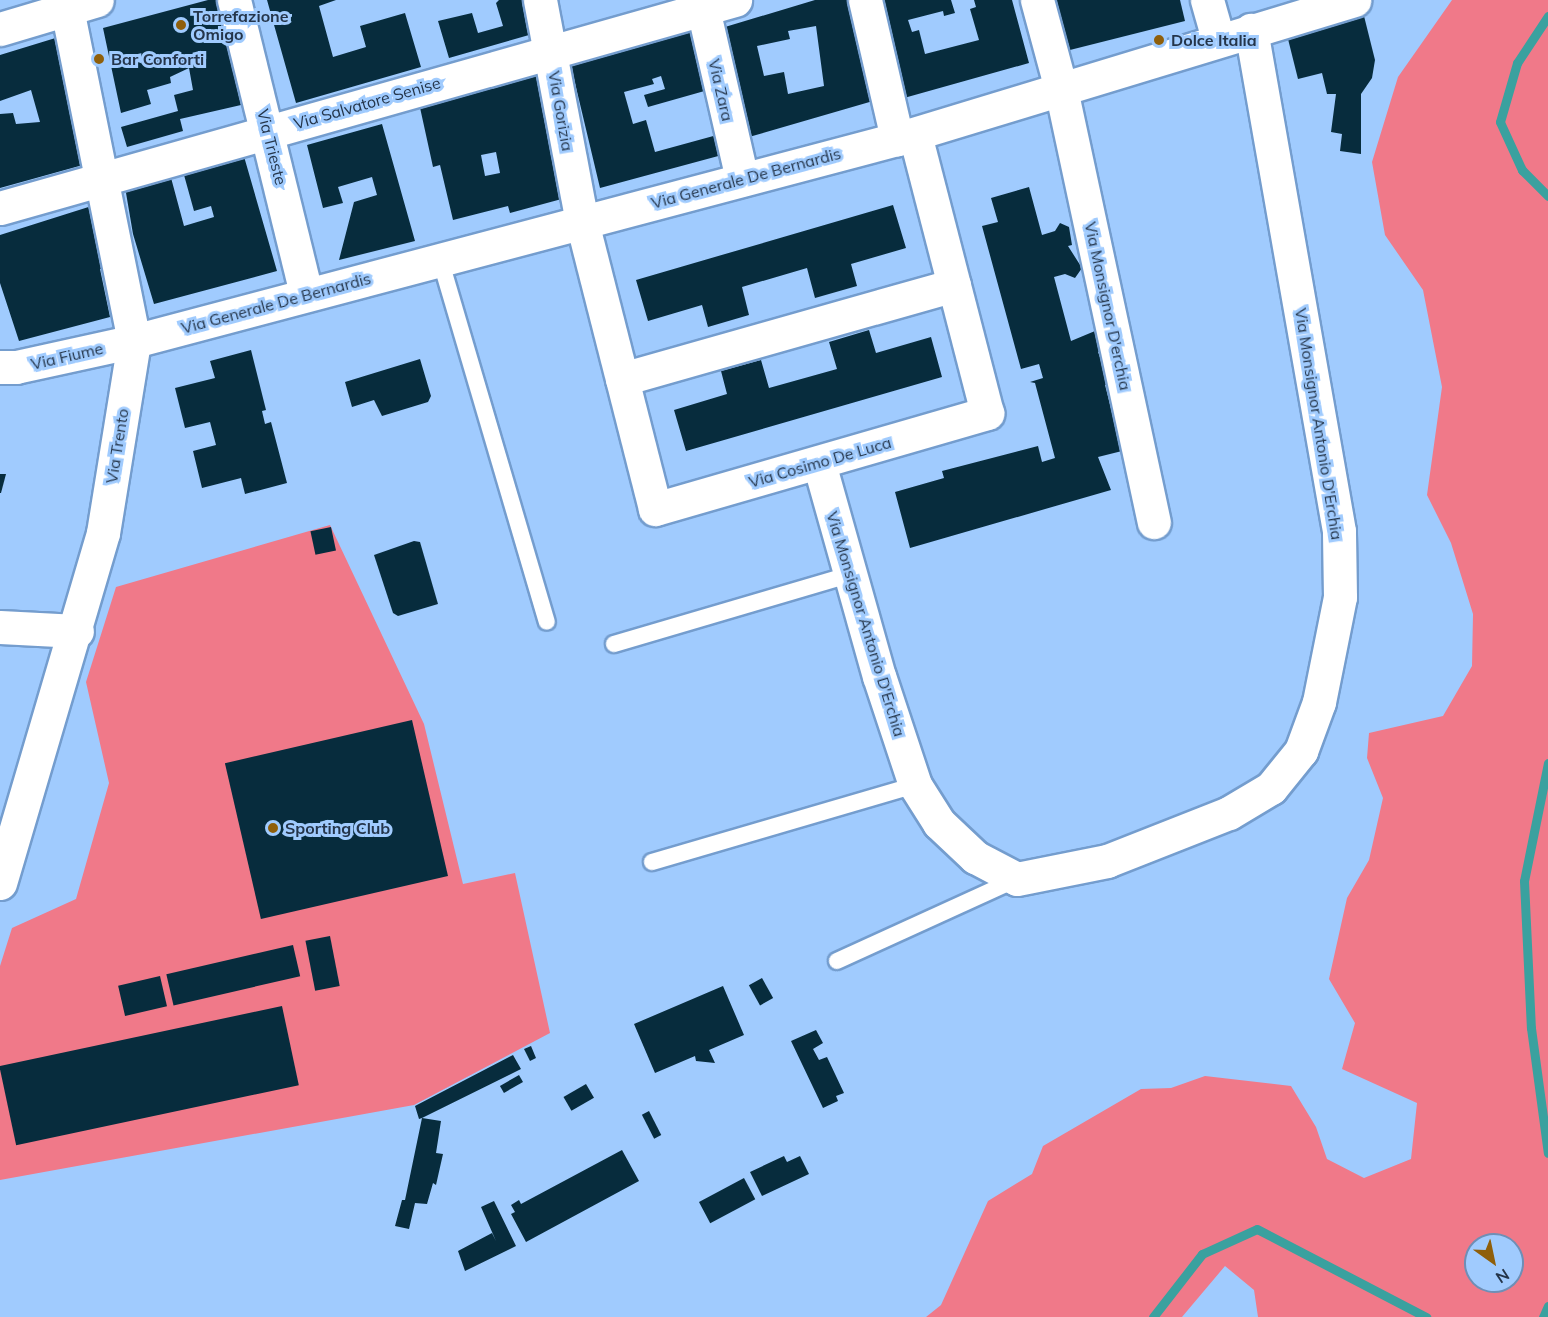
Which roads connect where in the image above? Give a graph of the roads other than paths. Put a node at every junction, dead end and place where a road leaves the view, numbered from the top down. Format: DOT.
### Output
graph roads {
  1 [pos="234,0"];
  2 [pos="540,0"];
  3 [pos="735,0"];
  4 [pos="865,0"];
  5 [pos="1037,0"];
  6 [pos="1207,0"];
  7 [pos="1354,0"];
  8 [pos="77,3"];
  9 [pos="702,5"];
  10 [pos="0,29"];
  11 [pos="1251,30"];
  12 [pos="1218,39"];
  13 [pos="550,51"];
  14 [pos="1061,89"];
  15 [pos="269,132"];
  16 [pos="906,136"];
  17 [pos="742,179"];
  18 [pos="102,181"];
  19 [pos="0,208"];
  20 [pos="582,222"];
  21 [pos="440,259"];
  22 [pos="954,285"];
  23 [pos="306,294"];
  24 [pos="134,341"];
  25 [pos="0,367"];
  26 [pos="622,379"];
  27 [pos="819,463"];
  28 [pos="1154,522"];
  29 [pos="849,575"];
  30 [pos="548,622"];
  31 [pos="0,627"];
  32 [pos="77,632"];
  33 [pos="614,644"];
  34 [pos="915,784"];
  35 [pos="652,862"];
  36 [pos="1017,879"];
  37 [pos="0,883"];
  38 [pos="837,961"];
  1 -- 15 [label="street, Via Trieste"];
  2 -- 13 [label="street, Via Gorizia"];
  3 -- 9 [label="street, Via Salvatore Senise"];
  4 -- 16 [label="street, Via Cosimo De Luca"];
  5 -- 14 [label="street, Via Monsignor D'erchia"];
  6 -- 12 [label="street"];
  7 -- 11 [label="street, Via Generale De Bernardis"];
  8 -- 10 [label="street"];
  8 -- 18 [label="street, Via Trento"];
  9 -- 13 [label="street, Via Salvatore Senise"];
  9 -- 17 [label="street, Via Zara"];
  11 -- 12 [label="street, Via Generale De Bernardis"];
  11 -- 36 [label="street, Via Monsignor Antonio D'Erchia"];
  12 -- 14 [label="street, Via Generale De Bernardis"];
  13 -- 15 [label="street, Via Salvatore Senise"];
  13 -- 20 [label="street, Via Gorizia"];
  14 -- 16 [label="street, Via Generale De Bernardis"];
  14 -- 28 [label="street, Via Monsignor D'erchia"];
  15 -- 18 [label="street, Via Salvatore Senise"];
  15 -- 23 [label="street, Via Trieste"];
  16 -- 17 [label="street, Via Generale De Bernardis"];
  16 -- 22 [label="street, Via Cosimo De Luca"];
  17 -- 20 [label="street, Via Generale De Bernardis"];
  18 -- 19 [label="street, Via Salvatore Senise"];
  18 -- 24 [label="street, Via Trento"];
  20 -- 21 [label="street, Via Generale De Bernardis"];
  20 -- 26 [label="street, Via Cosimo De Luca"];
  21 -- 23 [label="street, Via Generale De Bernardis"];
  21 -- 30 [label="lane"];
  22 -- 26 [label="street"];
  22 -- 27 [label="street, Via Cosimo De Luca"];
  23 -- 24 [label="street, Via Generale De Bernardis"];
  24 -- 25 [label="street, Via Fiume"];
  24 -- 32 [label="street, Via Trento"];
  26 -- 27 [label="street, Via Cosimo De Luca"];
  27 -- 29 [label="street, Via Monsignor Antonio D'Erchia"];
  29 -- 33 [label="lane"];
  29 -- 34 [label="street, Via Monsignor Antonio D'Erchia"];
  31 -- 32 [label="street"];
  32 -- 37 [label="street, Via Trento"];
  34 -- 35 [label="lane"];
  34 -- 36 [label="street, Via Monsignor Antonio D'Erchia"];
  36 -- 38 [label="lane"];
}
